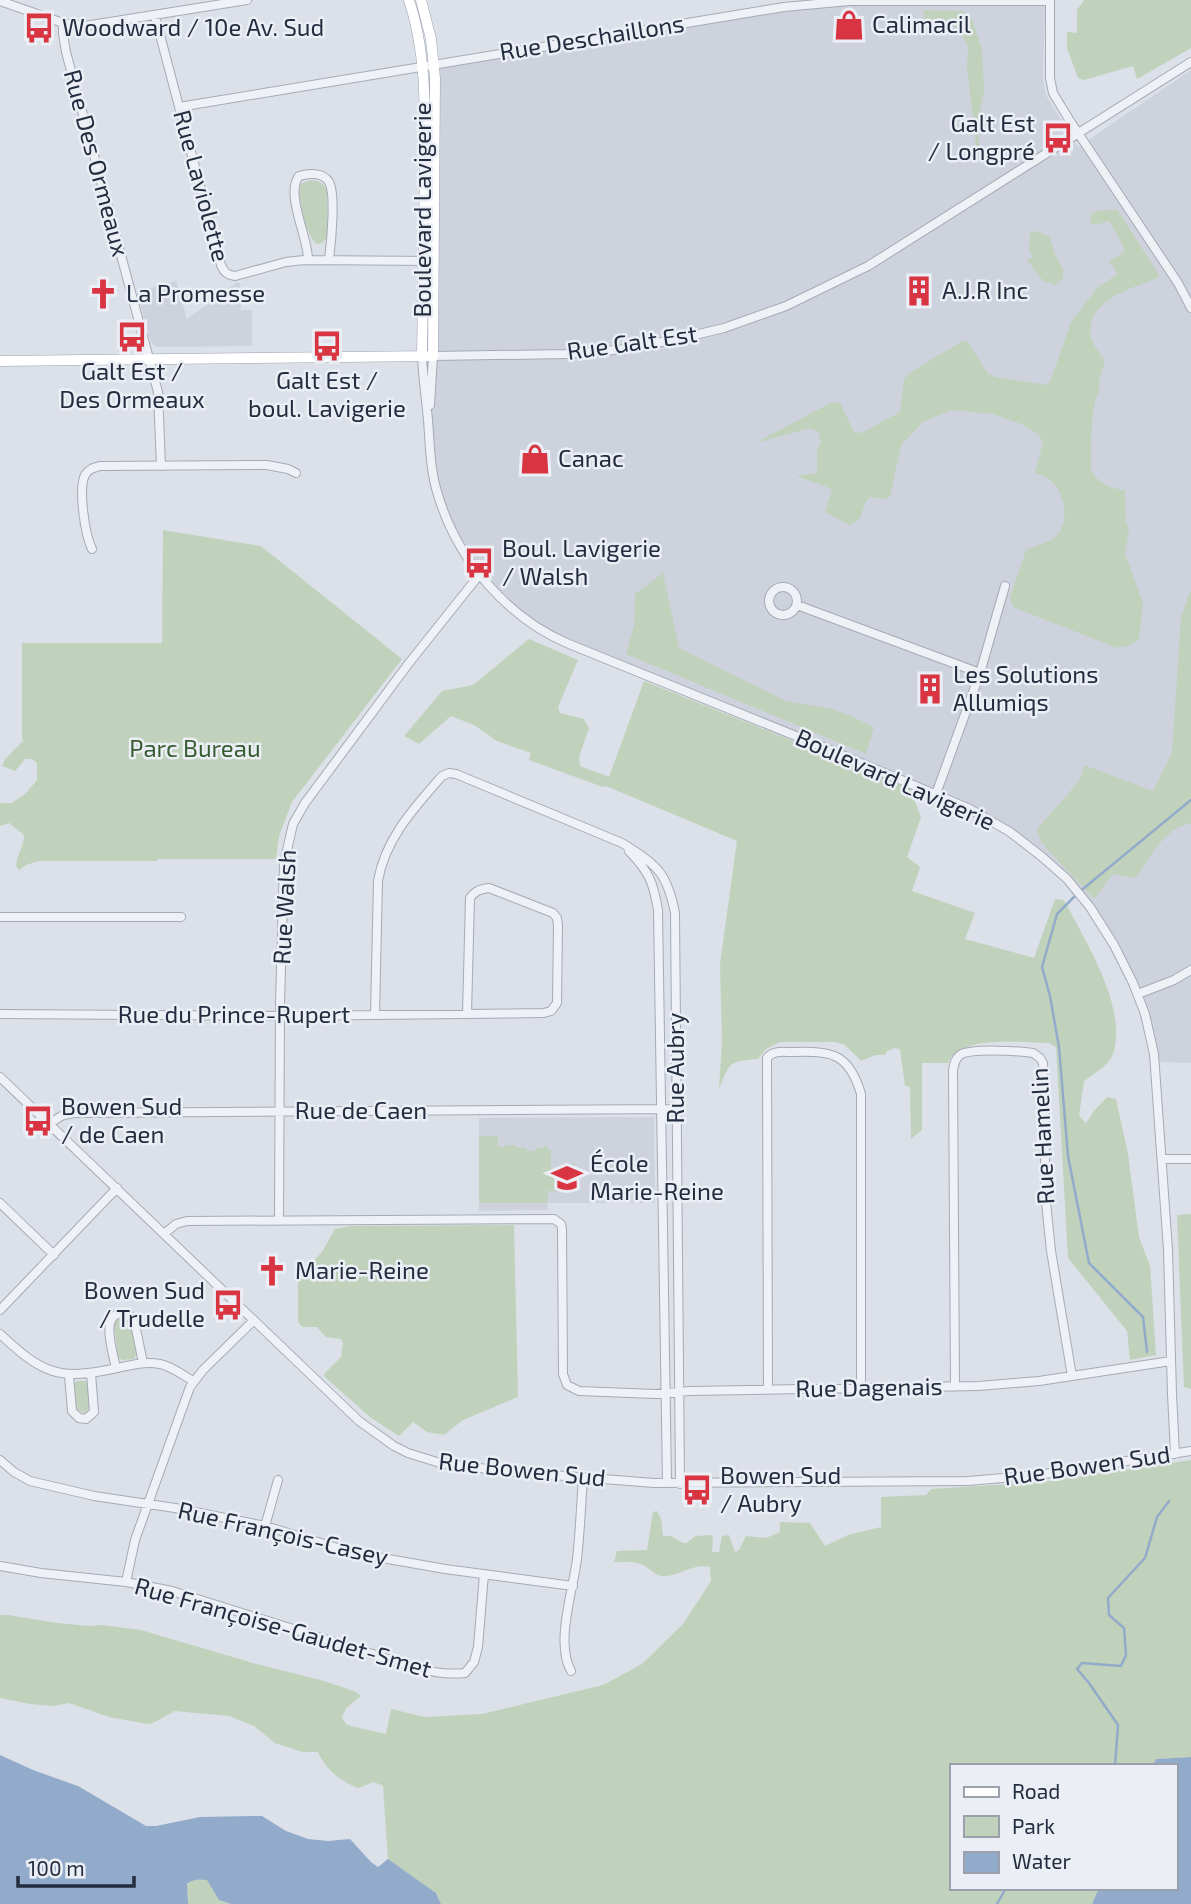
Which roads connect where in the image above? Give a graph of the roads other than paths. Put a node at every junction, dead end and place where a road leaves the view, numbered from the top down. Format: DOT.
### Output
graph roads {
  1 [pos="247,0"];
  2 [pos="410,0"];
  3 [pos="421,0"];
  4 [pos="0,1"];
  5 [pos="1051,1"];
  6 [pos="155,16"];
  7 [pos="63,23"];
  8 [pos="1191,62"];
  9 [pos="434,64"];
  10 [pos="422,66"];
  11 [pos="180,107"];
  12 [pos="1078,132"];
  13 [pos="308,259"];
  14 [pos="329,260"];
  15 [pos="429,261"];
  16 [pos="1191,308"];
  17 [pos="428,356"];
  18 [pos="148,358"];
  19 [pos="0,361"];
  20 [pos="161,466"];
  21 [pos="296,473"];
  22 [pos="92,549"];
  23 [pos="480,574"];
  24 [pos="1005,586"];
  25 [pos="797,605"];
  26 [pos="980,673"];
  27 [pos="936,794"];
  28 [pos="622,843"];
  29 [pos="0,917"];
  30 [pos="181,917"];
  31 [pos="1191,970"];
  32 [pos="1138,994"];
  33 [pos="467,1013"];
  34 [pos="0,1014"];
  35 [pos="375,1015"];
  36 [pos="280,1016"];
  37 [pos="0,1077"];
  38 [pos="662,1109"];
  39 [pos="676,1109"];
  40 [pos="279,1111"];
  41 [pos="49,1124"];
  42 [pos="1163,1159"];
  43 [pos="1191,1159"];
  44 [pos="117,1188"];
  45 [pos="0,1203"];
  46 [pos="279,1220"];
  47 [pos="164,1234"];
  48 [pos="54,1255"];
  49 [pos="0,1310"];
  50 [pos="254,1320"];
  51 [pos="0,1334"];
  52 [pos="1171,1361"];
  53 [pos="143,1363"];
  54 [pos="116,1368"];
  55 [pos="91,1373"];
  56 [pos="69,1375"];
  57 [pos="1072,1376"];
  58 [pos="193,1381"];
  59 [pos="955,1387"];
  60 [pos="862,1389"];
  61 [pos="768,1390"];
  62 [pos="678,1392"];
  63 [pos="666,1393"];
  64 [pos="1191,1451"];
  65 [pos="1175,1454"];
  66 [pos="0,1461"];
  67 [pos="583,1478"];
  68 [pos="278,1479"];
  69 [pos="667,1483"];
  70 [pos="680,1483"];
  71 [pos="148,1504"];
  72 [pos="265,1526"];
  73 [pos="0,1566"];
  74 [pos="484,1574"];
  75 [pos="126,1582"];
  76 [pos="573,1586"];
  77 [pos="571,1671"];
  1 -- 6 [label="street"];
  2 -- 10 [label="main road, Boulevard Lavigerie"];
  3 -- 9 [label="main road, Boulevard Lavigerie"];
  4 -- 7 [label="street"];
  5 -- 9 [label="street, Rue Deschaillons"];
  5 -- 12 [label="street"];
  6 -- 7 [label="street"];
  6 -- 11 [label="street, Rue Laviolette"];
  7 -- 18 [label="street, Rue Des Ormeaux"];
  8 -- 12 [label="street, Rue Galt Est"];
  9 -- 10 [label="street, Rue Deschaillons"];
  9 -- 15 [label="main road, Boulevard Lavigerie"];
  10 -- 11 [label="street, Rue Deschaillons"];
  10 -- 15 [label="main road, Boulevard Lavigerie"];
  11 -- 13 [label="street, Rue Laviolette"];
  12 -- 16 [label="street"];
  12 -- 17 [label="street, Rue Galt Est"];
  13 -- 14 [label="street, Rue Laviolette"];
  13 -- 14 [label="street"];
  14 -- 15 [label="street, Rue Laviolette"];
  15 -- 17 [label="main road, Boulevard Lavigerie"];
  17 -- 18 [label="main road, Rue Galt Est"];
  17 -- 23 [label="street, Boulevard Lavigerie"];
  18 -- 19 [label="main road, Rue Galt Est"];
  18 -- 20 [label="street, Rue Des Ormeaux"];
  20 -- 21 [label="street"];
  20 -- 22 [label="street"];
  23 -- 27 [label="street, Boulevard Lavigerie"];
  23 -- 36 [label="street, Rue Walsh"];
  24 -- 26 [label="street"];
  25 -- 26 [label="street"];
  26 -- 27 [label="street"];
  27 -- 32 [label="street, Boulevard Lavigerie"];
  28 -- 35 [label="street, Rue Aubry"];
  28 -- 38 [label="street, Rue Aubry"];
  28 -- 39 [label="street, Rue Aubry"];
  29 -- 30 [label="street"];
  31 -- 32 [label="street"];
  32 -- 42 [label="street, Boulevard Lavigerie"];
  33 -- 33 [label="street, Rue du Prince-Rupert"];
  33 -- 35 [label="street, Rue du Prince-Rupert"];
  34 -- 36 [label="street, Rue du Prince-Rupert"];
  35 -- 36 [label="street, Rue du Prince-Rupert"];
  36 -- 40 [label="street, Rue Walsh"];
  37 -- 41 [label="street, Rue Bowen Sud"];
  38 -- 39 [label="street, Rue de Caen"];
  38 -- 40 [label="street, Rue de Caen"];
  38 -- 63 [label="street, Rue Aubry"];
  39 -- 62 [label="street, Rue Aubry"];
  40 -- 41 [label="street, Rue de Caen"];
  40 -- 46 [label="street, Rue Walsh"];
  41 -- 44 [label="street, Rue Bowen Sud"];
  42 -- 43 [label="street"];
  42 -- 52 [label="street, Boulevard Lavigerie"];
  44 -- 47 [label="street, Rue Bowen Sud"];
  44 -- 48 [label="street"];
  45 -- 48 [label="street"];
  46 -- 47 [label="street"];
  46 -- 63 [label="street, Rue Dagenais"];
  47 -- 50 [label="street, Rue Bowen Sud"];
  48 -- 49 [label="street"];
  50 -- 58 [label="street"];
  50 -- 67 [label="street, Rue Bowen Sud"];
  51 -- 56 [label="street"];
  52 -- 57 [label="street, Rue Dagenais"];
  52 -- 65 [label="street, Boulevard Lavigerie"];
  53 -- 54 [label="street"];
  53 -- 54 [label="street"];
  53 -- 58 [label="street"];
  54 -- 55 [label="street"];
  55 -- 56 [label="street"];
  55 -- 56 [label="street"];
  57 -- 59 [label="street, Rue Dagenais"];
  57 -- 59 [label="street, Rue Hamelin"];
  58 -- 71 [label="street"];
  59 -- 60 [label="street, Rue Dagenais"];
  60 -- 61 [label="street, Rue Dagenais"];
  60 -- 61 [label="street"];
  61 -- 62 [label="street, Rue Dagenais"];
  62 -- 63 [label="street, Rue Dagenais"];
  62 -- 70 [label="street, Rue Aubry"];
  63 -- 69 [label="street, Rue Aubry"];
  64 -- 65 [label="street, Rue Bowen Sud"];
  65 -- 70 [label="street, Rue Bowen Sud"];
  66 -- 71 [label="street, Rue François-Casey"];
  67 -- 69 [label="street, Rue Bowen Sud"];
  67 -- 76 [label="street"];
  68 -- 72 [label="street"];
  69 -- 70 [label="street, Rue Bowen Sud"];
  71 -- 72 [label="street, Rue François-Casey"];
  71 -- 75 [label="street"];
  72 -- 74 [label="street, Rue François-Casey"];
  73 -- 75 [label="street, Rue Françoise-Gaudet-Smet"];
  74 -- 75 [label="street, Rue Françoise-Gaudet-Smet"];
  74 -- 76 [label="street, Rue François-Casey"];
  76 -- 77 [label="street"];
}
